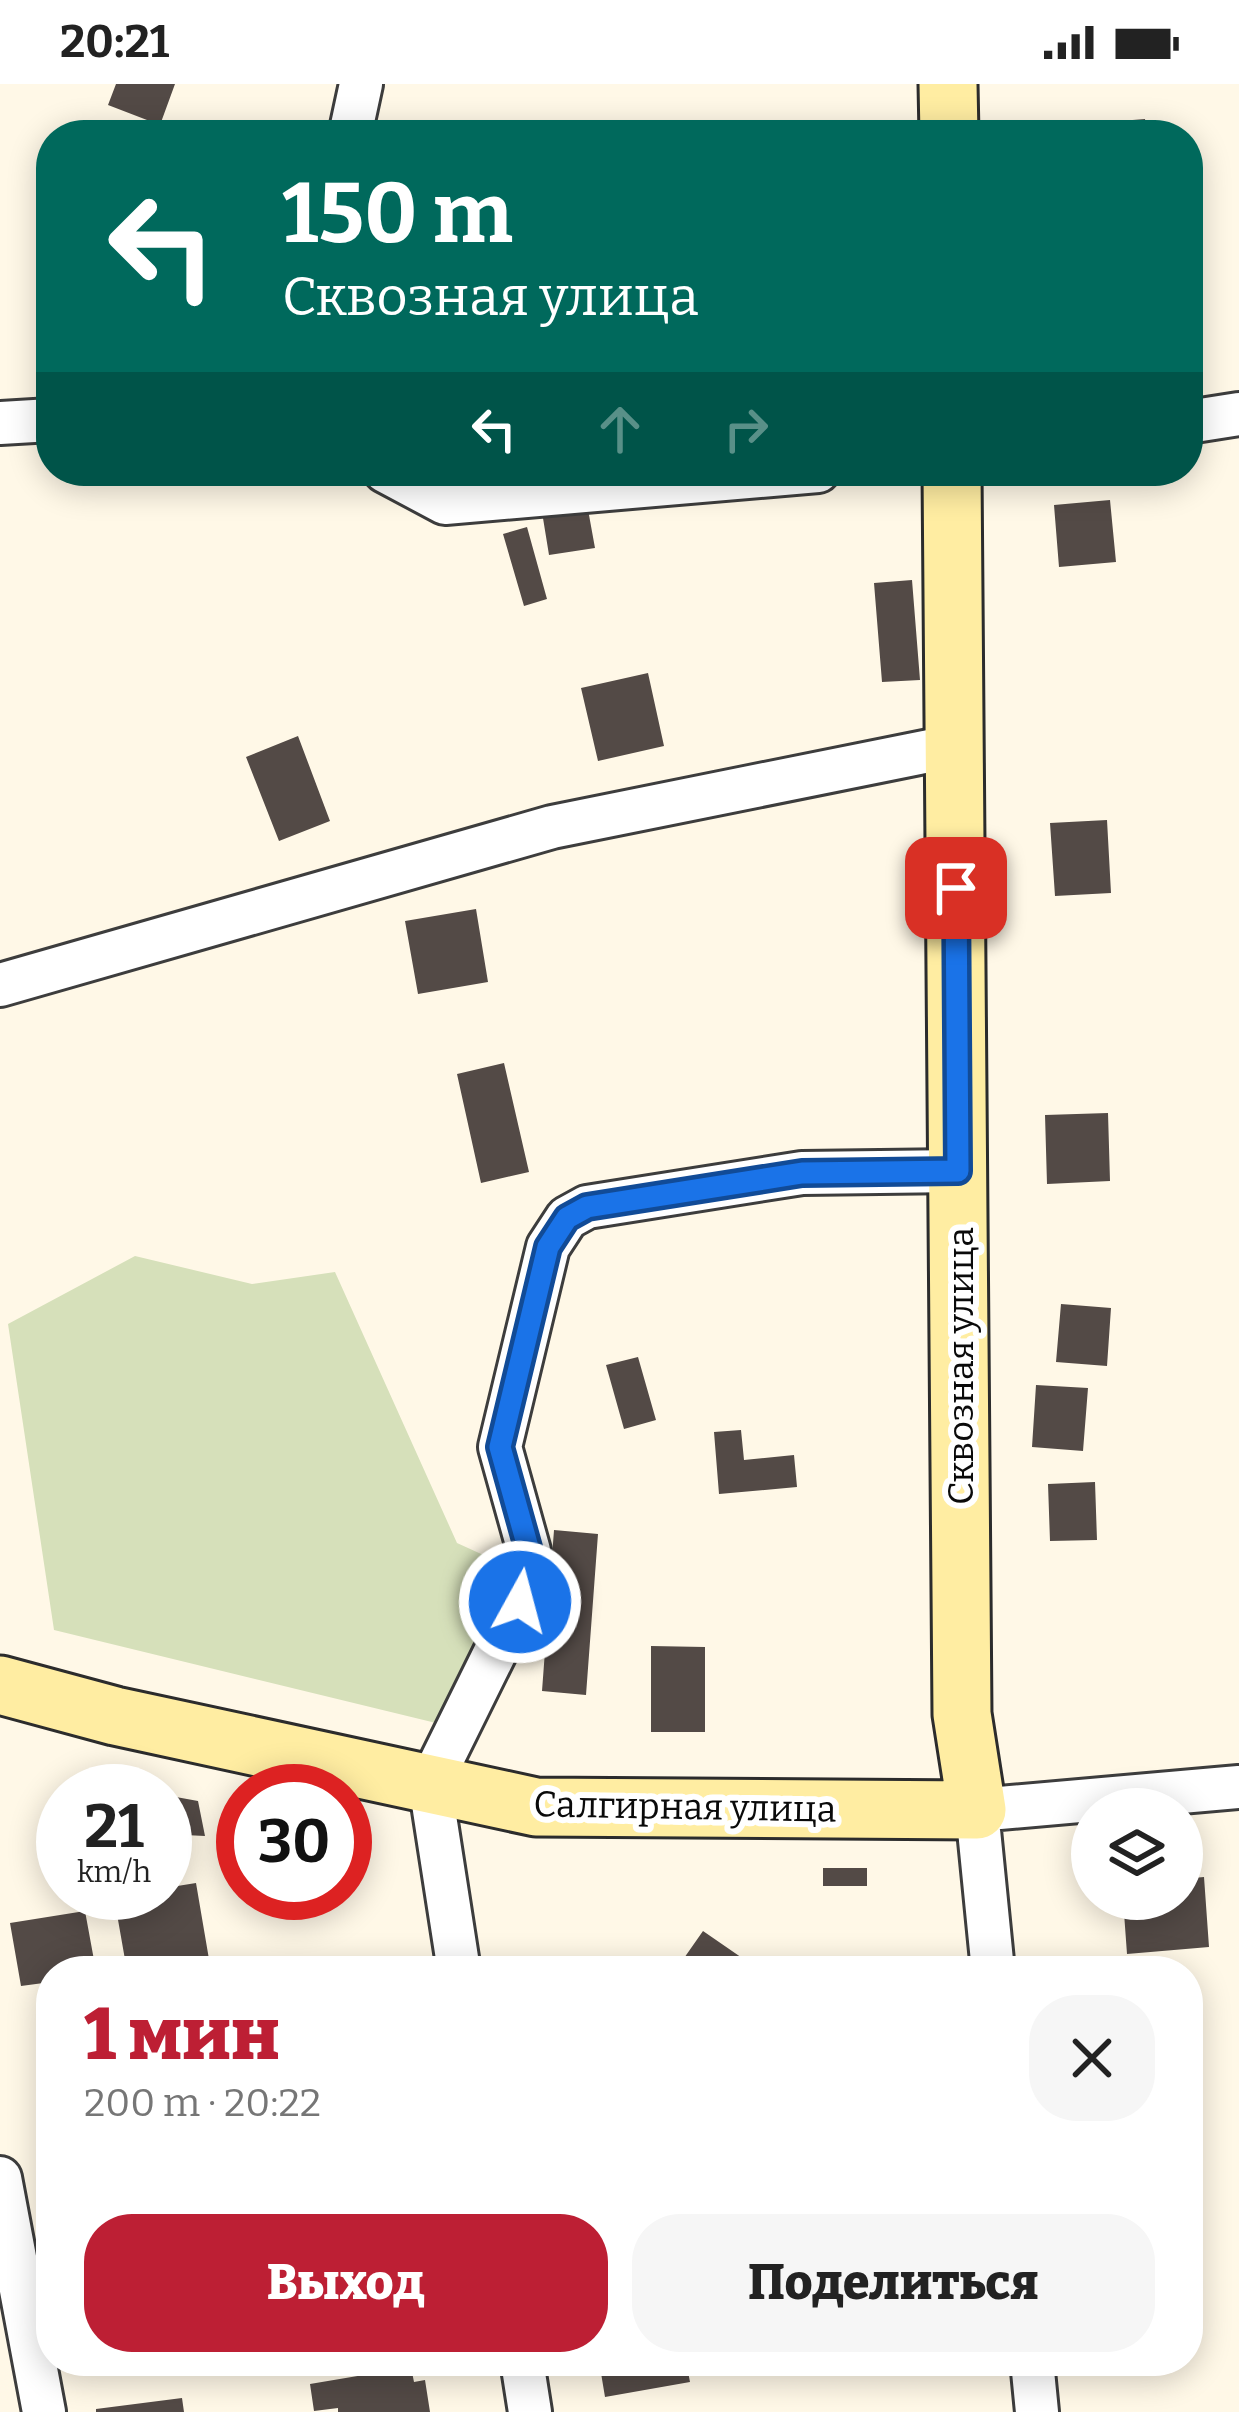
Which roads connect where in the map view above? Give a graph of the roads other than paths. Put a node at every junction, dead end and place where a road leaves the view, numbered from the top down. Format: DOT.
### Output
graph roads {
  1 [pos="361,84"];
  2 [pos="353,120"];
  3 [pos="1239,414"];
  4 [pos="1203,420"];
  5 [pos="36,421"];
  6 [pos="0,423"];
  7 [pos="414,486"];
  8 [pos="643,486"];
  9 [pos="952,486"];
  10 [pos="955,746"];
  11 [pos="0,985"];
  12 [pos="958,1171"];
  13 [pos="0,1685"];
  14 [pos="430,1784"];
  15 [pos="1239,1787"];
  16 [pos="977,1810"];
  17 [pos="458,1956"];
  18 [pos="992,1956"];
  19 [pos="0,2178"];
  20 [pos="36,2369"];
  21 [pos="37,2376"];
  22 [pos="524,2376"];
  23 [pos="1033,2376"];
  24 [pos="44,2412"];
  25 [pos="530,2412"];
  26 [pos="1037,2412"];
  1 -- 2 [label="street"];
  3 -- 4 [label="street"];
  5 -- 6 [label="street"];
  7 -- 8 [label="street"];
  9 -- 10 [label="main road, Сквозная улица"];
  10 -- 11 [label="street"];
  10 -- 12 [label="main road, Сквозная улица"];
  12 -- 14 [label="street"];
  12 -- 16 [label="main road, Сквозная улица"];
  13 -- 14 [label="main road, Салгирная улица"];
  14 -- 16 [label="main road, Салгирная улица"];
  14 -- 17 [label="street"];
  15 -- 16 [label="street, Салгирная улица"];
  16 -- 18 [label="street, Сквозная улица"];
  19 -- 20 [label="street"];
  21 -- 24 [label="street"];
  22 -- 25 [label="street"];
  23 -- 26 [label="street"];
}
